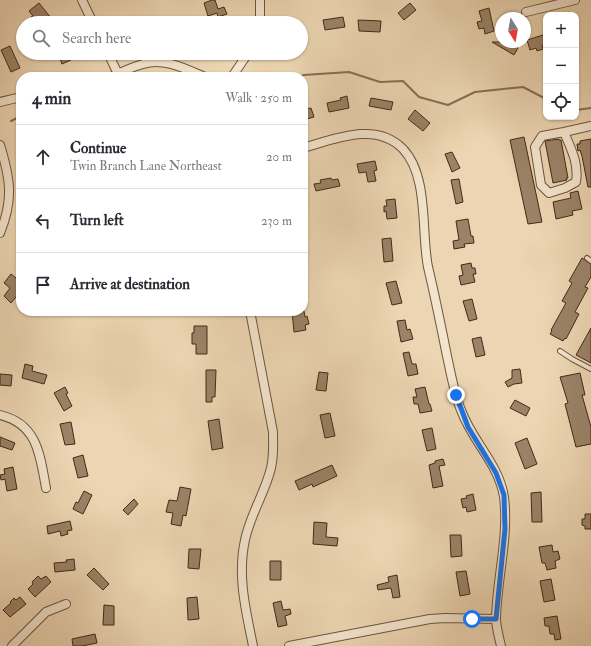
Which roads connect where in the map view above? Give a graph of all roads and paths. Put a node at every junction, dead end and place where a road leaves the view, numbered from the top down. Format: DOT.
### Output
graph roads {
  1 [pos="82,0"];
  2 [pos="260,0"];
  3 [pos="574,0"];
  4 [pos="526,12"];
  5 [pos="90,16"];
  6 [pos="260,16"];
  7 [pos="110,60"];
  8 [pos="243,60"];
  9 [pos="114,72"];
  10 [pos="123,72"];
  11 [pos="192,72"];
  12 [pos="235,72"];
  13 [pos="16,98"];
  14 [pos="0,102"];
  15 [pos="591,126"];
  16 [pos="564,132"];
  17 [pos="0,145"];
  18 [pos="308,147"];
  19 [pos="2,163"];
  20 [pos="0,233"];
  21 [pos="251,316"];
  22 [pos="560,350"];
  23 [pos="591,369"];
  24 [pos="0,415"];
  25 [pos="46,488"];
  26 [pos="66,604"];
  27 [pos="496,619"];
  28 [pos="12,646"];
  29 [pos="253,646"];
  30 [pos="289,646"];
  31 [pos="501,646"];
  1 -- 5 [label="street"];
  2 -- 6 [label="street"];
  3 -- 4 [label="street"];
  7 -- 9 [label="street"];
  8 -- 12 [label="street"];
  10 -- 11 [label="street"];
  13 -- 14 [label="street"];
  15 -- 16 [label="street"];
  16 -- 16 [label="street"];
  17 -- 19 [label="street"];
  18 -- 27 [label="street"];
  19 -- 20 [label="street"];
  21 -- 29 [label="street"];
  22 -- 23 [label="lane"];
  24 -- 25 [label="street"];
  26 -- 28 [label="street"];
  27 -- 30 [label="street"];
  27 -- 31 [label="street"];
}
